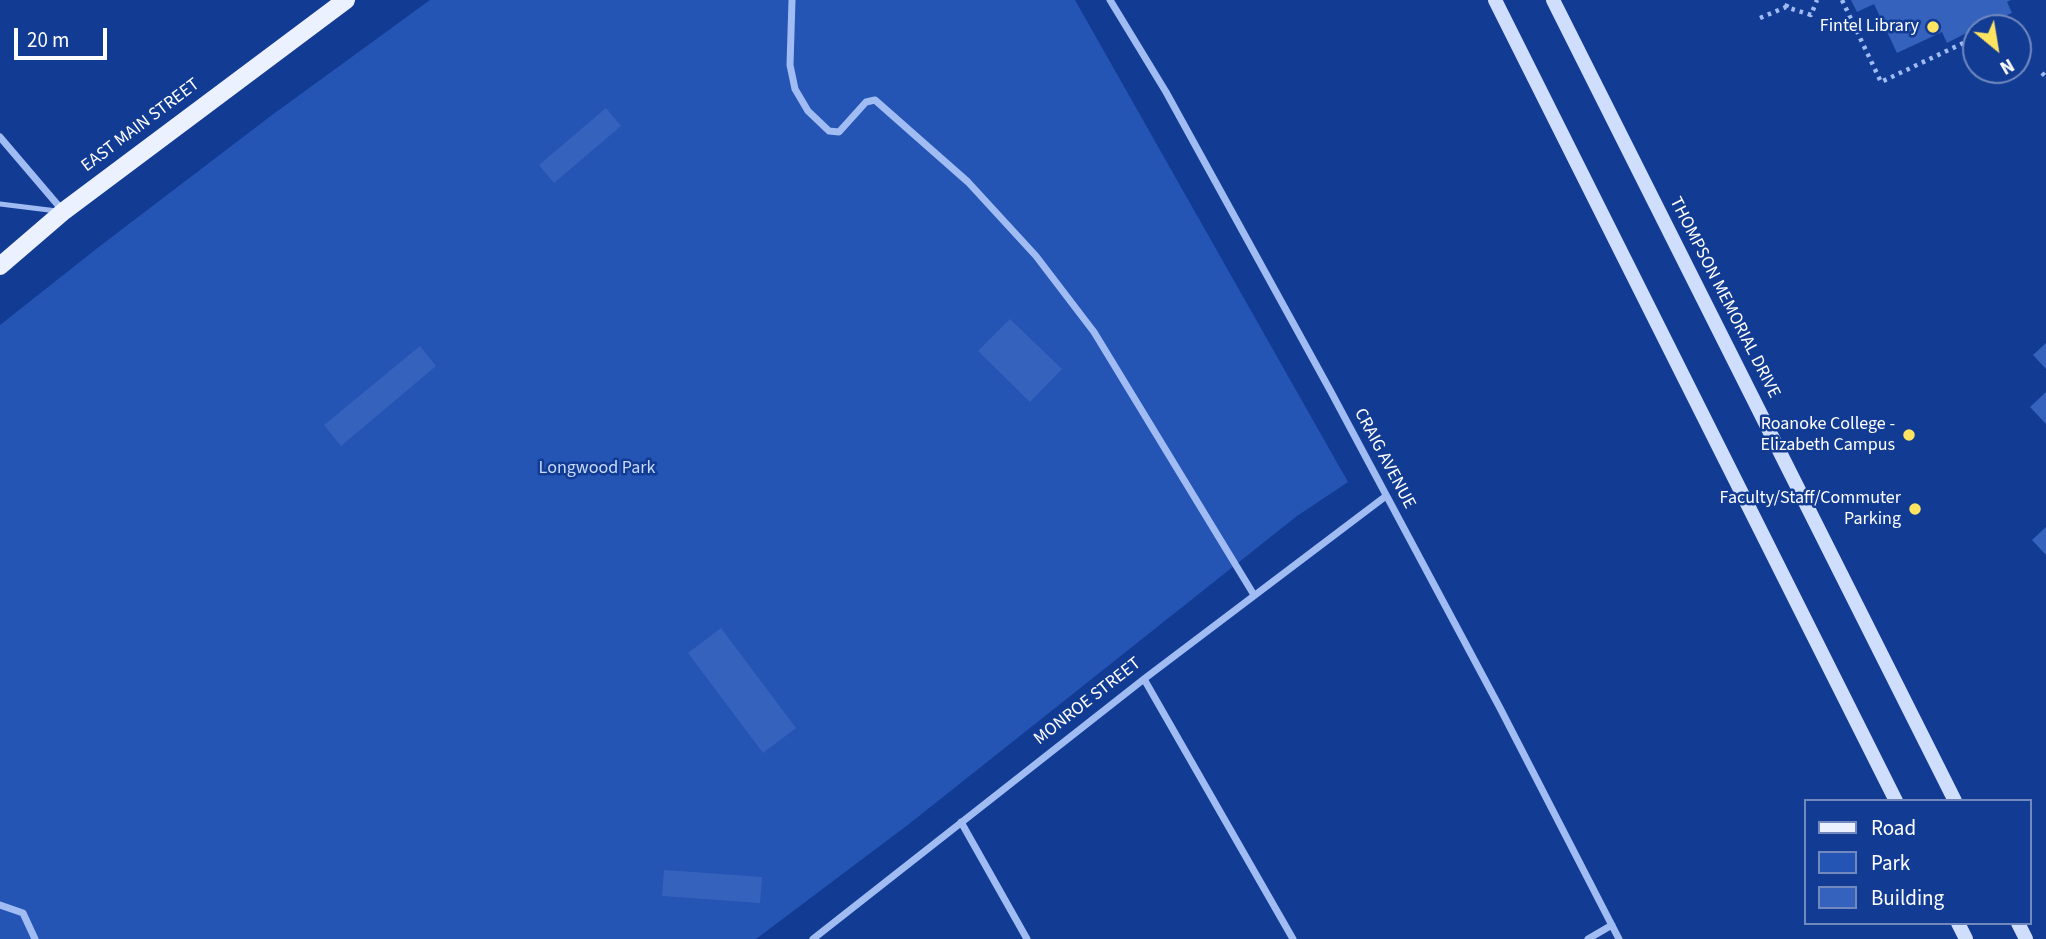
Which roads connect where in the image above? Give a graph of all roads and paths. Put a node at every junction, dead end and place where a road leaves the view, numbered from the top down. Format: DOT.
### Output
graph roads {
  1 [pos="346,0"];
  2 [pos="792,0"];
  3 [pos="1110,0"];
  4 [pos="1495,0"];
  5 [pos="1553,0"];
  6 [pos="1789,0"];
  7 [pos="1817,0"];
  8 [pos="1842,0"];
  9 [pos="1786,7"];
  10 [pos="1760,18"];
  11 [pos="1962,44"];
  12 [pos="0,137"];
  13 [pos="0,204"];
  14 [pos="64,211"];
  15 [pos="0,266"];
  16 [pos="1386,496"];
  17 [pos="1254,595"];
  18 [pos="1144,679"];
  19 [pos="1895,799"];
  20 [pos="1954,799"];
  21 [pos="961,822"];
  22 [pos="0,905"];
  23 [pos="1612,925"];
  24 [pos="35,939"];
  25 [pos="813,939"];
  26 [pos="1027,939"];
  27 [pos="1293,939"];
  28 [pos="1587,939"];
  29 [pos="1619,939"];
  1 -- 14 [label="main road, EAST MAIN STREET"];
  2 -- 17 [label="street"];
  3 -- 16 [label="street, CRAIG AVENUE"];
  4 -- 19 [label="main road"];
  5 -- 20 [label="main road, THOMPSON MEMORIAL DRIVE"];
  6 -- 9 [label="path"];
  7 -- 9 [label="path"];
  8 -- 11 [label="path"];
  9 -- 10 [label="path"];
  12 -- 14 [label="street"];
  13 -- 14 [label="lane"];
  14 -- 15 [label="main road, EAST MAIN STREET"];
  16 -- 17 [label="street, MONROE STREET"];
  16 -- 23 [label="street, CRAIG AVENUE"];
  17 -- 18 [label="street, MONROE STREET"];
  18 -- 21 [label="street, MONROE STREET"];
  18 -- 27 [label="street"];
  21 -- 25 [label="street, MONROE STREET"];
  21 -- 26 [label="street"];
  22 -- 24 [label="street"];
  23 -- 28 [label="street"];
  23 -- 29 [label="street, CRAIG AVENUE"];
}
